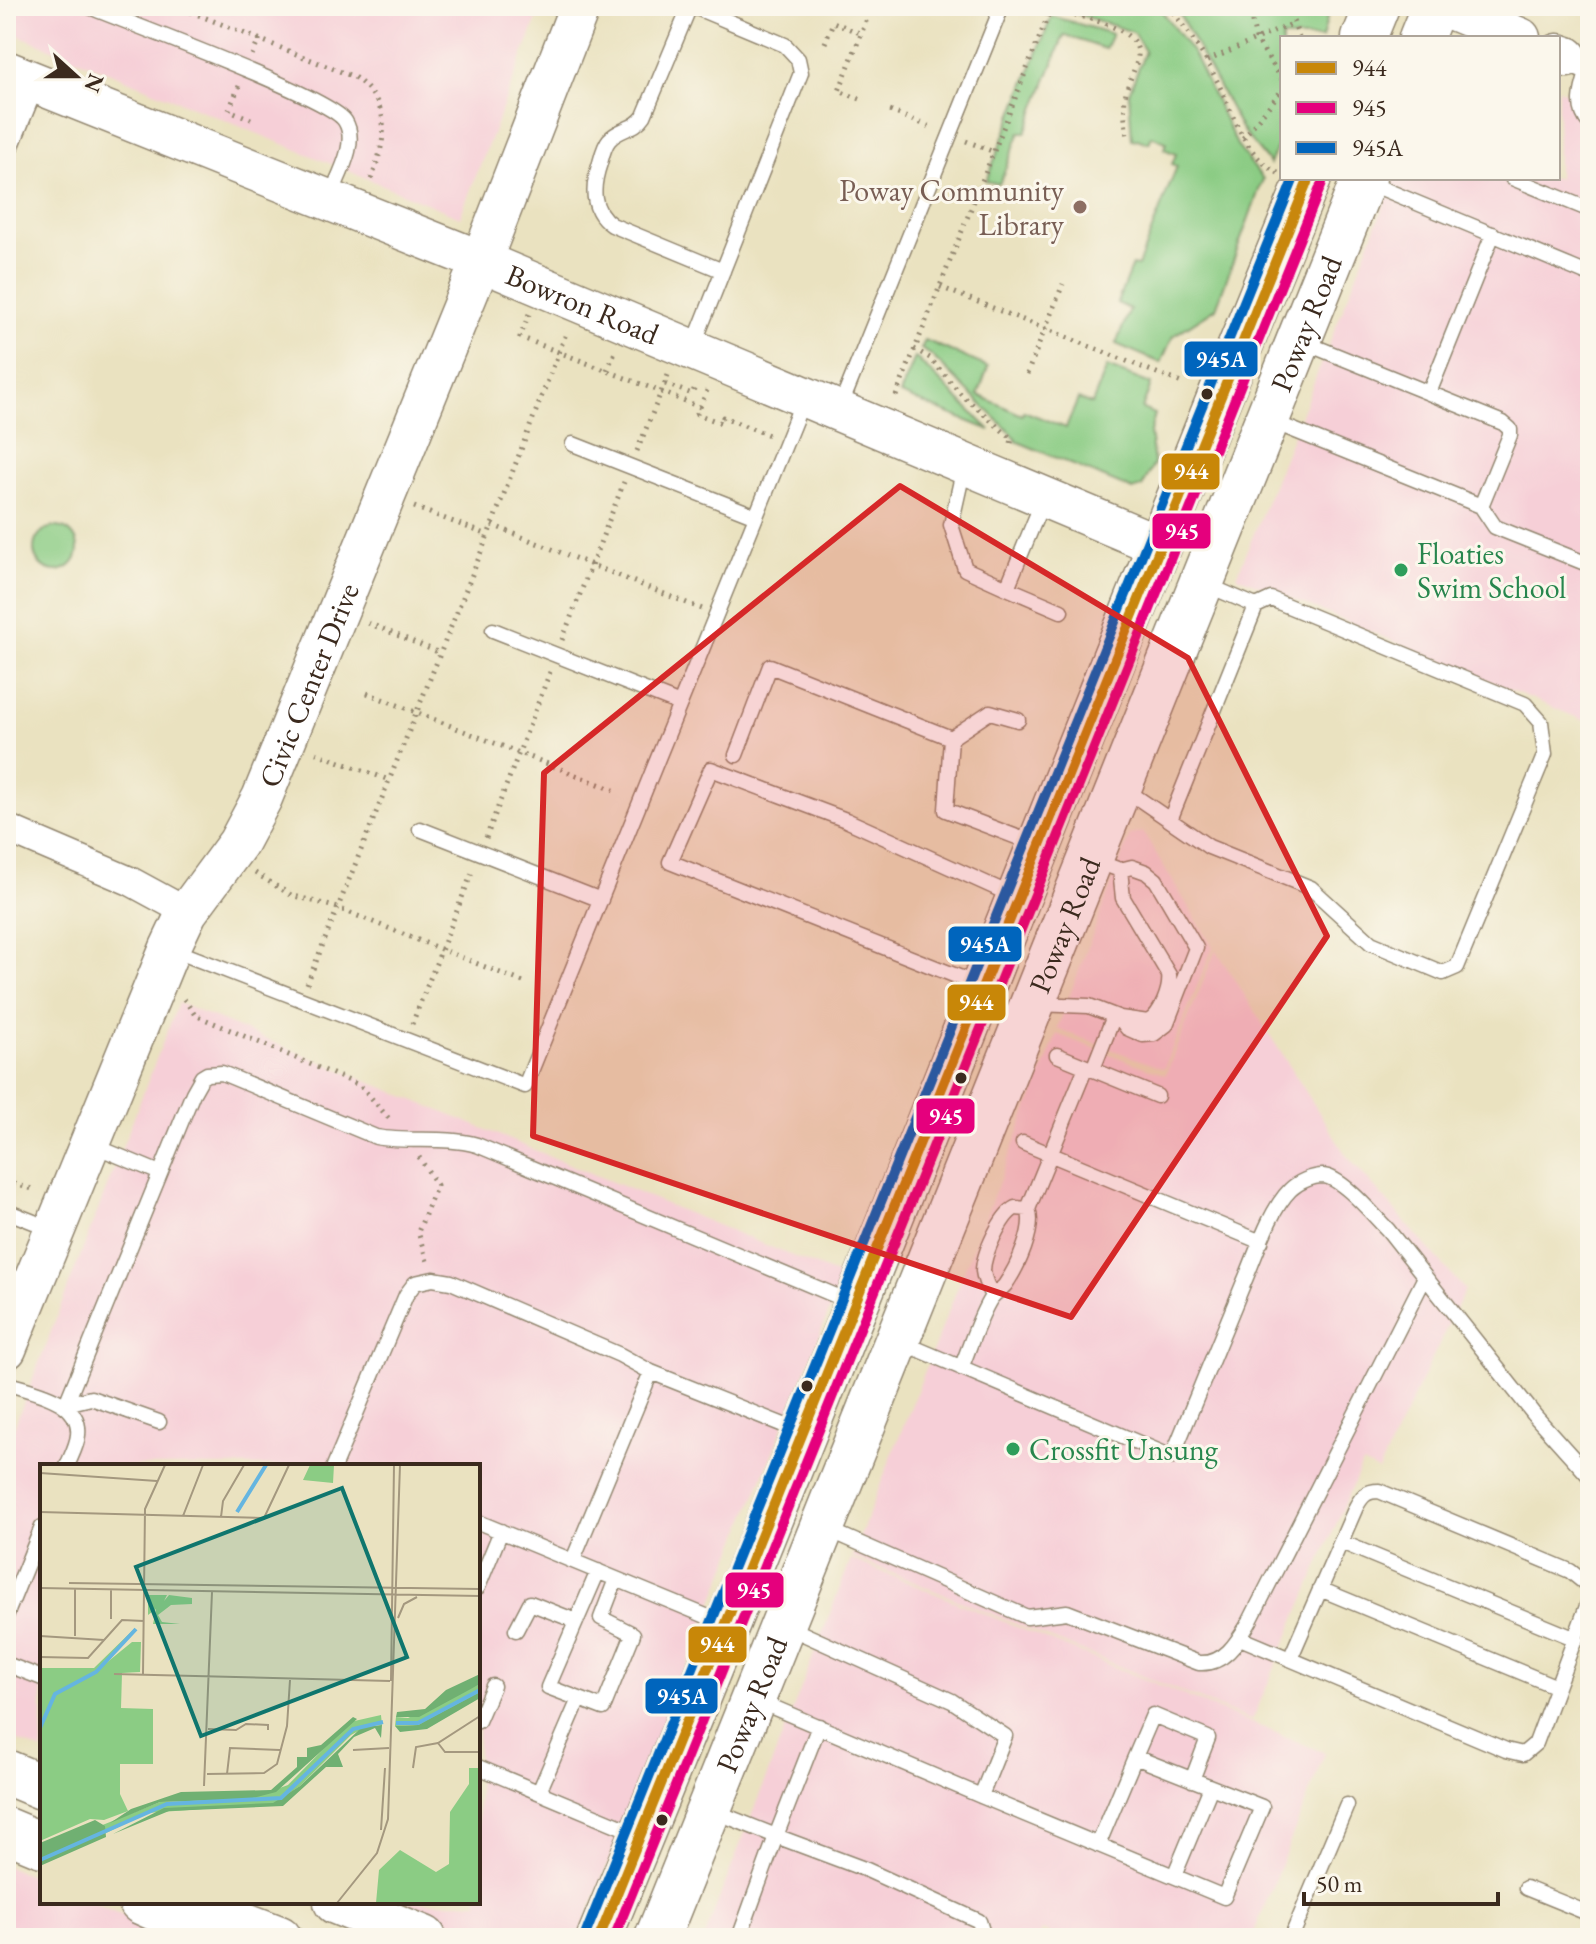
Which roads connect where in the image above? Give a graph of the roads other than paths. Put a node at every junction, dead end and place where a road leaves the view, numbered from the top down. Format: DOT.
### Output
graph roads {
  1 [pos="87,6"];
  2 [pos="580,6"];
  3 [pos="691,6"];
  4 [pos="1002,6"];
  5 [pos="1377,6"];
  6 [pos="1434,6"];
  7 [pos="1443,6"];
  8 [pos="1365,36"];
  9 [pos="1422,36"];
  10 [pos="1515,36"];
  11 [pos="1576,61"];
  12 [pos="18,76"];
  13 [pos="1590,124"];
  14 [pos="6,142"];
  15 [pos="1299,180"];
  16 [pos="1301,180"];
  17 [pos="1363,180"];
  18 [pos="1365,180"];
  19 [pos="1517,180"];
  20 [pos="328,201"];
  21 [pos="1590,210"];
  22 [pos="1493,234"];
  23 [pos="481,261"];
  24 [pos="723,271"];
  25 [pos="1590,275"];
  26 [pos="1299,341"];
  27 [pos="680,373"];
  28 [pos="1429,393"];
  29 [pos="821,405"];
  30 [pos="1267,419"];
  31 [pos="573,444"];
  32 [pos="965,466"];
  33 [pos="1044,498"];
  34 [pos="1481,506"];
  35 [pos="756,516"];
  36 [pos="1158,545"];
  37 [pos="1590,565"];
  38 [pos="1201,583"];
  39 [pos="1007,588"];
  40 [pos="1256,606"];
  41 [pos="1061,611"];
  42 [pos="493,630"];
  43 [pos="1122,636"];
  44 [pos="680,704"];
  45 [pos="1018,720"];
  46 [pos="1141,733"];
  47 [pos="951,738"];
  48 [pos="736,755"];
  49 [pos="1117,792"];
  50 [pos="1170,820"];
  51 [pos="6,828"];
  52 [pos="420,829"];
  53 [pos="1105,865"];
  54 [pos="1027,876"];
  55 [pos="601,900"];
  56 [pos="187,912"];
  57 [pos="170,948"];
  58 [pos="983,986"];
  59 [pos="1032,1004"];
  60 [pos="1117,1017"];
  61 [pos="1057,1055"];
  62 [pos="1090,1068"];
  63 [pos="1157,1096"];
  64 [pos="932,1113"];
  65 [pos="983,1126"];
  66 [pos="1023,1143"];
  67 [pos="89,1144"];
  68 [pos="1050,1154"];
  69 [pos="160,1173"];
  70 [pos="1028,1209"];
  71 [pos="6,1211"];
  72 [pos="54,1230"];
  73 [pos="1261,1242"];
  74 [pos="1425,1277"];
  75 [pos="992,1296"];
  76 [pos="855,1304"];
  77 [pos="897,1340"];
  78 [pos="6,1349"];
  79 [pos="833,1359"];
  80 [pos="961,1368"];
  81 [pos="651,1372"];
  82 [pos="6,1383"];
  83 [pos="66,1404"];
  84 [pos="159,1422"];
  85 [pos="805,1434"];
  86 [pos="68,1464"];
  87 [pos="338,1464"];
  88 [pos="1590,1477"];
  89 [pos="480,1523"];
  90 [pos="823,1527"];
  91 [pos="501,1531"];
  92 [pos="40,1532"];
  93 [pos="1341,1542"];
  94 [pos="573,1560"];
  95 [pos="598,1571"];
  96 [pos="616,1579"];
  97 [pos="480,1582"];
  98 [pos="1590,1587"];
  99 [pos="1320,1589"];
  100 [pos="1590,1598"];
  101 [pos="6,1616"];
  102 [pos="576,1621"];
  103 [pos="727,1625"];
  104 [pos="783,1625"];
  105 [pos="516,1630"];
  106 [pos="1240,1638"];
  107 [pos="1576,1639"];
  108 [pos="1290,1659"];
  109 [pos="6,1664"];
  110 [pos="40,1677"];
  111 [pos="493,1686"];
  112 [pos="1557,1687"];
  113 [pos="579,1699"];
  114 [pos="754,1699"];
  115 [pos="480,1716"];
  116 [pos="819,1726"];
  117 [pos="1135,1757"];
  118 [pos="480,1768"];
  119 [pos="6,1772"];
  120 [pos="1192,1780"];
  121 [pos="40,1786"];
  122 [pos="1211,1787"];
  123 [pos="539,1792"];
  124 [pos="981,1796"];
  125 [pos="1347,1805"];
  126 [pos="709,1809"];
  127 [pos="641,1835"];
  128 [pos="776,1836"];
  129 [pos="1098,1845"];
  130 [pos="1174,1876"];
  131 [pos="1526,1888"];
  132 [pos="145,1904"];
  133 [pos="191,1904"];
  134 [pos="343,1904"];
  135 [pos="1590,1914"];
  136 [pos="221,1938"];
  137 [pos="279,1938"];
  138 [pos="424,1938"];
  139 [pos="599,1938"];
  140 [pos="657,1938"];
  141 [pos="739,1938"];
  142 [pos="980,1938"];
  143 [pos="1291,1938"];
  1 -- 20 [label="lane"];
  2 -- 23 [label="street, Civic Center Drive"];
  3 -- 24 [label="lane"];
  3 -- 24 [label="lane"];
  4 -- 29 [label="lane"];
  5 -- 8 [label="main road"];
  6 -- 9 [label="main road"];
  7 -- 10 [label="street"];
  11 -- 13 [label="lane"];
  12 -- 14 [label="street"];
  12 -- 20 [label="street, Bowron Road"];
  15 -- 36 [label="main road, Poway Road"];
  16 -- 26 [label="main road"];
  17 -- 26 [label="main road, Poway Road"];
  18 -- 22 [label="lane"];
  19 -- 21 [label="lane"];
  20 -- 23 [label="street, Bowron Road"];
  22 -- 25 [label="lane"];
  22 -- 28 [label="lane"];
  23 -- 27 [label="street, Bowron Road"];
  23 -- 56 [label="street, Civic Center Drive"];
  24 -- 27 [label="lane"];
  26 -- 28 [label="lane"];
  26 -- 30 [label="main road, Poway Road"];
  27 -- 29 [label="street, Bowron Road"];
  28 -- 34 [label="lane"];
  29 -- 32 [label="street, Bowron Road"];
  29 -- 35 [label="lane"];
  30 -- 34 [label="lane"];
  30 -- 38 [label="main road, Poway Road"];
  31 -- 35 [label="lane"];
  32 -- 33 [label="street, Bowron Road"];
  32 -- 39 [label="lane"];
  33 -- 36 [label="street, Bowron Road"];
  33 -- 39 [label="lane"];
  34 -- 37 [label="lane"];
  35 -- 44 [label="lane"];
  36 -- 43 [label="main road, Poway Road"];
  36 -- 46 [label="main road"];
  38 -- 40 [label="lane"];
  38 -- 46 [label="main road, Poway Road"];
  39 -- 41 [label="lane"];
  40 -- 50 [label="lane"];
  40 -- 50 [label="lane"];
  42 -- 44 [label="lane"];
  43 -- 49 [label="main road"];
  43 -- 54 [label="main road, Poway Road"];
  44 -- 55 [label="lane"];
  45 -- 47 [label="lane"];
  46 -- 49 [label="main road, Poway Road"];
  47 -- 48 [label="lane"];
  47 -- 54 [label="lane"];
  49 -- 50 [label="lane"];
  49 -- 53 [label="main road, Poway Road"];
  51 -- 56 [label="street"];
  52 -- 55 [label="lane"];
  53 -- 59 [label="main road, Poway Road"];
  53 -- 60 [label="lane"];
  53 -- 60 [label="lane"];
  54 -- 58 [label="main road, Poway Road"];
  54 -- 58 [label="lane"];
  54 -- 65 [label="main road"];
  55 -- 57 [label="lane"];
  56 -- 57 [label="street, Civic Center Drive"];
  57 -- 67 [label="street, Civic Center Drive"];
  58 -- 64 [label="main road, Poway Road"];
  59 -- 60 [label="lane"];
  59 -- 65 [label="main road, Poway Road"];
  60 -- 62 [label="lane"];
  61 -- 62 [label="lane"];
  62 -- 63 [label="lane"];
  62 -- 68 [label="lane"];
  64 -- 76 [label="main road, Poway Road"];
  64 -- 77 [label="main road"];
  65 -- 77 [label="main road, Poway Road"];
  66 -- 68 [label="lane"];
  67 -- 69 [label="lane"];
  67 -- 72 [label="street, Civic Center Drive"];
  68 -- 70 [label="lane"];
  68 -- 73 [label="lane"];
  69 -- 76 [label="lane"];
  69 -- 83 [label="lane"];
  70 -- 75 [label="lane"];
  70 -- 75 [label="lane"];
  71 -- 72 [label="lane"];
  72 -- 78 [label="street, Civic Center Drive"];
  73 -- 74 [label="lane"];
  73 -- 80 [label="lane"];
  74 -- 88 [label="lane"];
  74 -- 106 [label="lane"];
  75 -- 80 [label="lane"];
  76 -- 79 [label="main road, Poway Road"];
  77 -- 80 [label="lane"];
  77 -- 90 [label="main road, Poway Road"];
  79 -- 85 [label="main road, Poway Road"];
  79 -- 104 [label="main road"];
  81 -- 85 [label="lane"];
  81 -- 87 [label="lane"];
  81 -- 94 [label="lane"];
  82 -- 83 [label="lane"];
  83 -- 84 [label="lane"];
  83 -- 86 [label="lane"];
  85 -- 103 [label="main road, Poway Road"];
  89 -- 91 [label="lane"];
  90 -- 104 [label="main road, Poway Road"];
  90 -- 106 [label="lane"];
  91 -- 94 [label="lane"];
  91 -- 97 [label="lane"];
  92 -- 101 [label="lane"];
  93 -- 98 [label="lane"];
  93 -- 99 [label="lane"];
  93 -- 107 [label="lane"];
  94 -- 95 [label="lane"];
  95 -- 96 [label="lane"];
  95 -- 102 [label="lane"];
  96 -- 103 [label="lane"];
  96 -- 113 [label="lane"];
  99 -- 108 [label="lane"];
  99 -- 112 [label="lane"];
  100 -- 107 [label="lane"];
  102 -- 105 [label="lane"];
  102 -- 113 [label="lane"];
  103 -- 127 [label="main road, Poway Road"];
  104 -- 114 [label="main road, Poway Road"];
  104 -- 124 [label="lane"];
  106 -- 108 [label="lane"];
  107 -- 112 [label="lane"];
  108 -- 112 [label="lane"];
  109 -- 110 [label="lane"];
  111 -- 115 [label="lane"];
  113 -- 123 [label="lane"];
  114 -- 116 [label="lane"];
  114 -- 126 [label="main road, Poway Road"];
  116 -- 124 [label="lane"];
  116 -- 128 [label="lane"];
  117 -- 120 [label="lane"];
  117 -- 120 [label="lane"];
  117 -- 129 [label="lane"];
  118 -- 123 [label="lane"];
  119 -- 121 [label="main road"];
  120 -- 122 [label="lane"];
  122 -- 130 [label="lane"];
  122 -- 130 [label="lane"];
  123 -- 127 [label="lane"];
  124 -- 129 [label="lane"];
  125 -- 143 [label="lane"];
  126 -- 128 [label="lane"];
  126 -- 140 [label="main road, Poway Road"];
  127 -- 139 [label="main road, Poway Road"];
  128 -- 141 [label="lane"];
  128 -- 142 [label="lane"];
  129 -- 130 [label="lane"];
  131 -- 135 [label="lane"];
  132 -- 136 [label="main road"];
  133 -- 137 [label="main road"];
  134 -- 138 [label="main road"];
}
